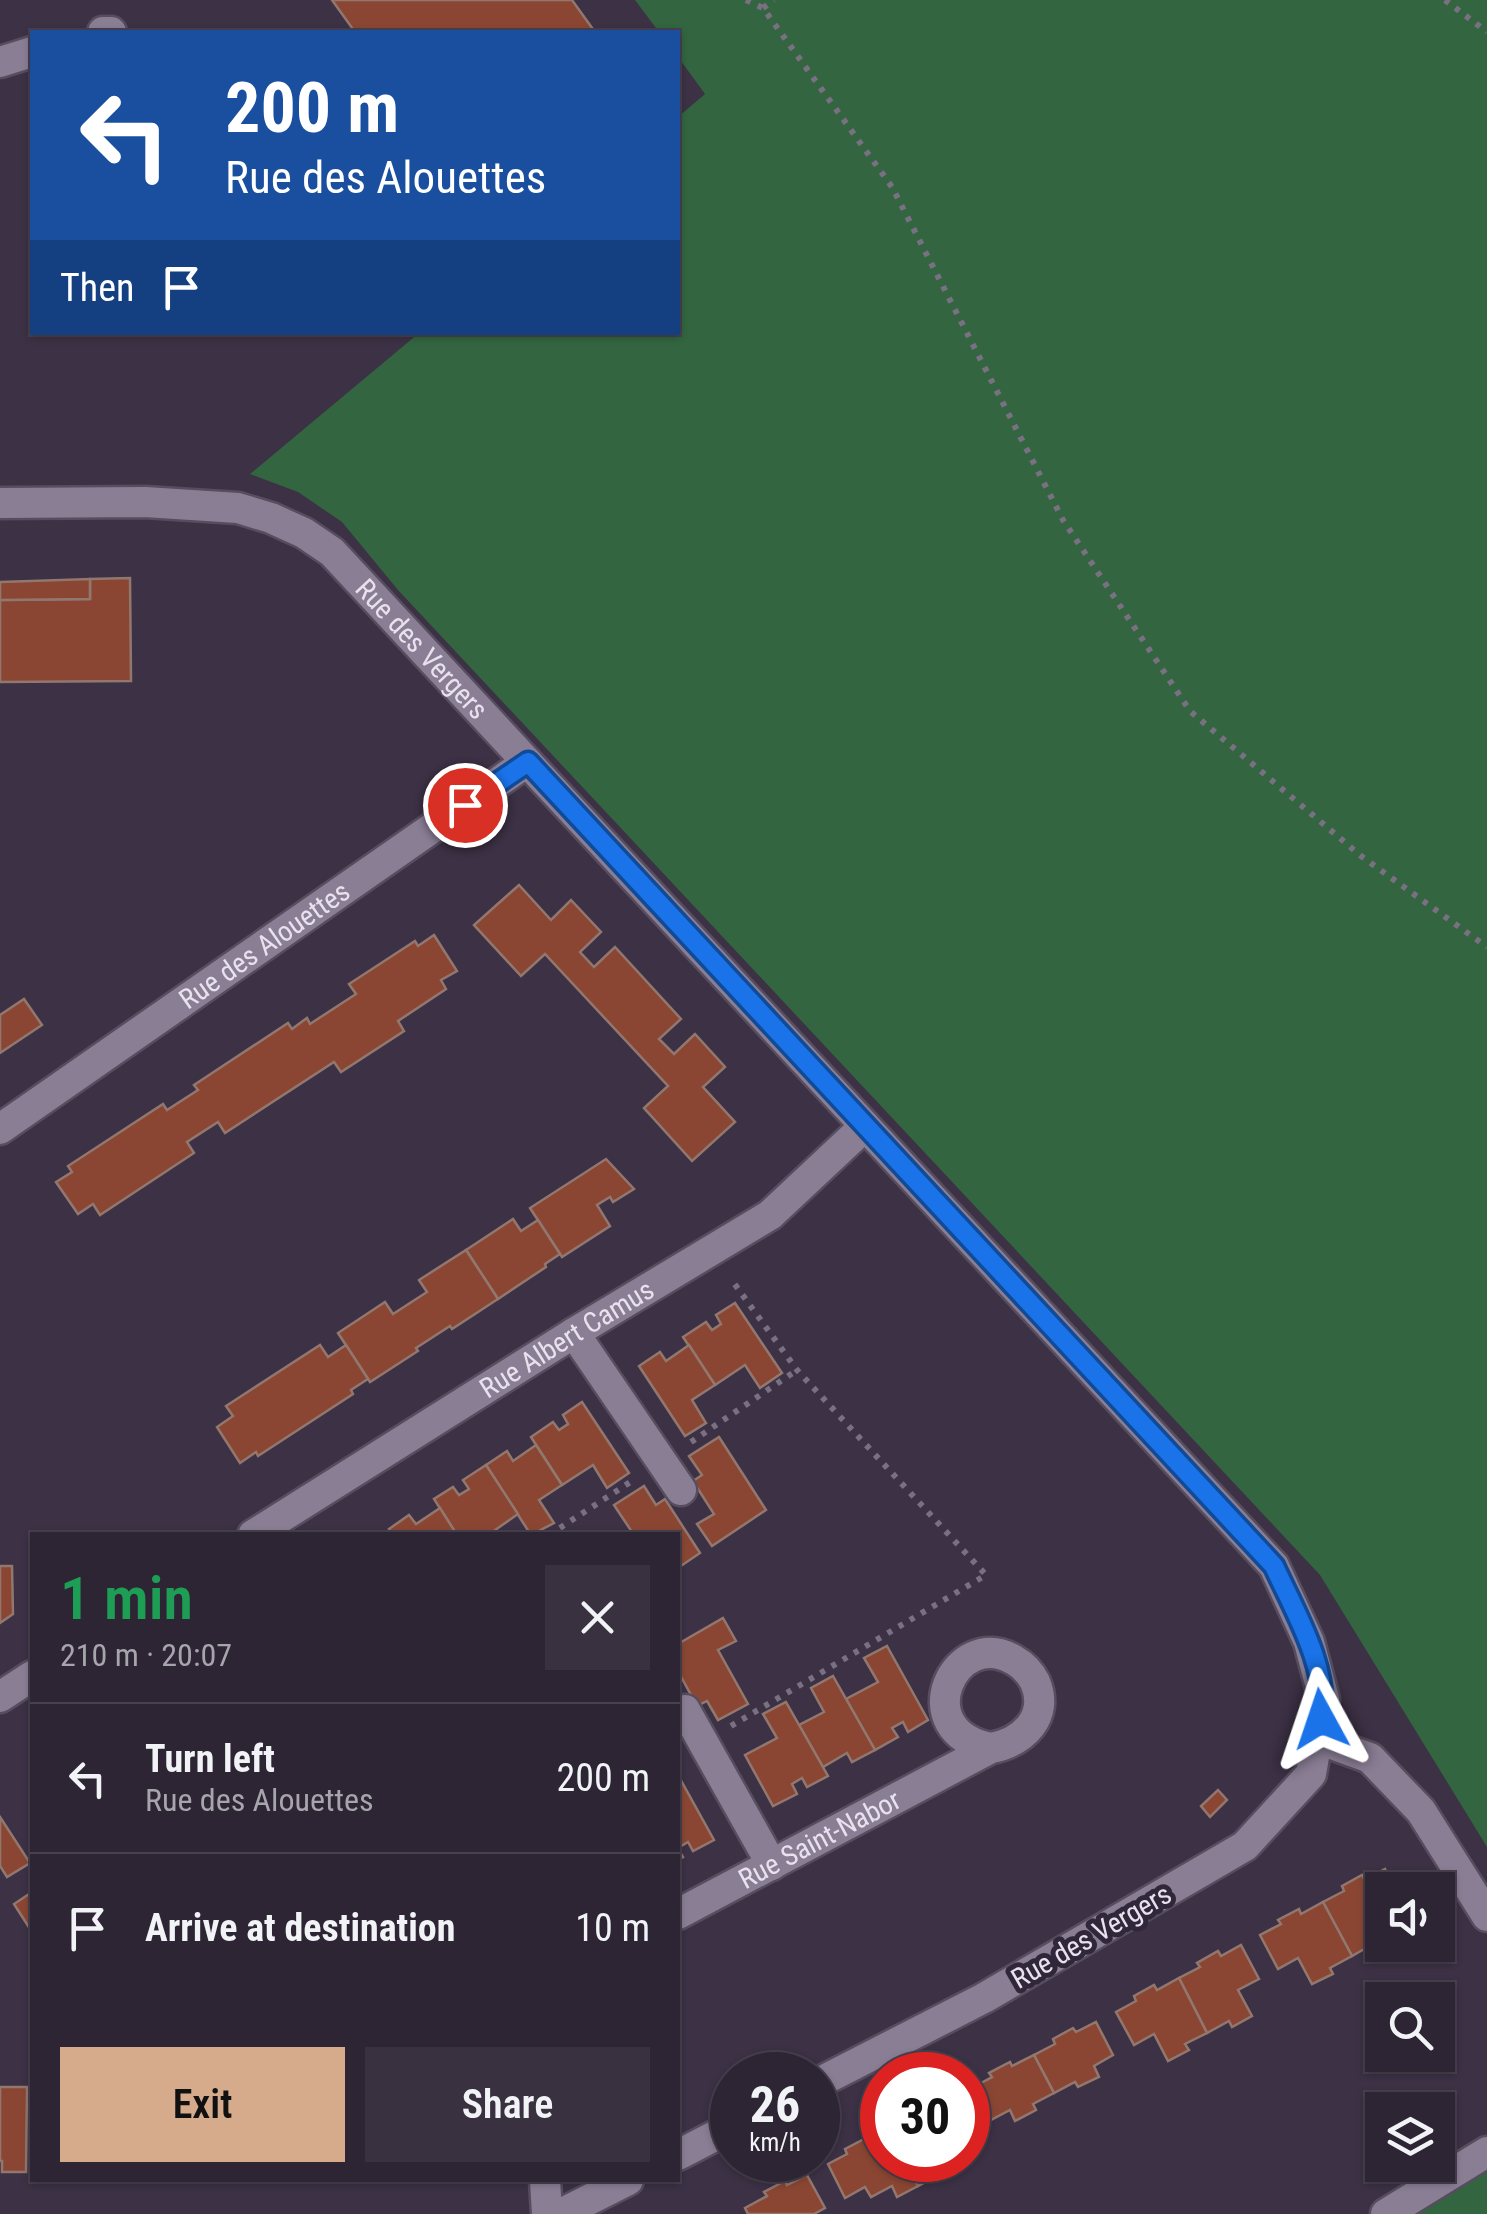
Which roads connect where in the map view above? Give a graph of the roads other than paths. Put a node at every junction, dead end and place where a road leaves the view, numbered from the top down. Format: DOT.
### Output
graph roads {
  1 [pos="30,53"];
  2 [pos="0,62"];
  3 [pos="0,503"];
  4 [pos="528,762"];
  5 [pos="865,1126"];
  6 [pos="0,1129"];
  7 [pos="574,1332"];
  8 [pos="681,1490"];
  9 [pos="258,1532"];
  10 [pos="30,1677"];
  11 [pos="0,1697"];
  12 [pos="685,1710"];
  13 [pos="1318,1739"];
  14 [pos="991,1748"];
  15 [pos="772,1865"];
  16 [pos="680,1913"];
  17 [pos="1487,1916"];
  18 [pos="840,2072"];
  19 [pos="710,2137"];
  20 [pos="1487,2152"];
  21 [pos="680,2153"];
  22 [pos="545,2182"];
  23 [pos="624,2182"];
  24 [pos="547,2214"];
  25 [pos="561,2214"];
  26 [pos="1386,2214"];
  1 -- 2 [label="street"];
  3 -- 4 [label="street, Rue des Vergers"];
  4 -- 5 [label="street, Rue des Vergers"];
  4 -- 6 [label="street, Rue des Alouettes"];
  5 -- 7 [label="street, Rue Albert Camus"];
  5 -- 13 [label="street, Rue des Vergers"];
  7 -- 8 [label="street"];
  7 -- 9 [label="street, Rue Albert Camus"];
  10 -- 11 [label="street"];
  12 -- 15 [label="street"];
  13 -- 17 [label="street"];
  13 -- 18 [label="street, Rue des Vergers"];
  14 -- 15 [label="street, Rue Saint-Nabor"];
  15 -- 16 [label="street, Rue Saint-Nabor"];
  19 -- 21 [label="street"];
  20 -- 26 [label="street"];
  22 -- 24 [label="street"];
  23 -- 25 [label="street"];
}
